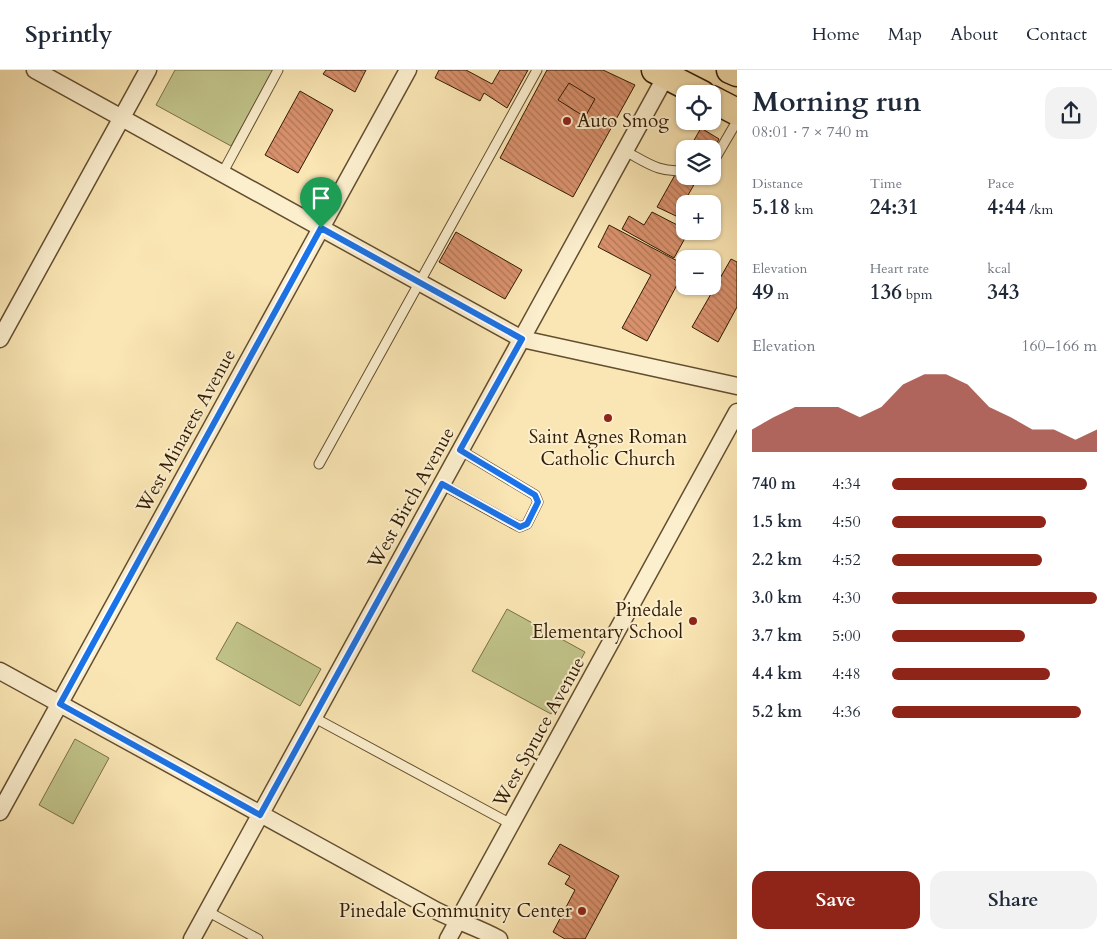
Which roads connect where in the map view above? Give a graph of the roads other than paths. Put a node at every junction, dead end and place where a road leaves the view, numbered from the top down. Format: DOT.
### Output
graph roads {
  1 [pos="35,70"];
  2 [pos="148,70"];
  3 [pos="278,70"];
  4 [pos="408,70"];
  5 [pos="537,70"];
  6 [pos="730,70"];
  7 [pos="660,73"];
  8 [pos="737,73"];
  9 [pos="684,85"];
  10 [pos="721,104"];
  11 [pos="737,112"];
  12 [pos="122,118"];
  13 [pos="737,121"];
  14 [pos="721,149"];
  15 [pos="624,151"];
  16 [pos="676,171"];
  17 [pos="222,174"];
  18 [pos="321,228"];
  19 [pos="419,282"];
  20 [pos="0,339"];
  21 [pos="522,339"];
  22 [pos="737,386"];
  23 [pos="737,412"];
  24 [pos="460,450"];
  25 [pos="319,464"];
  26 [pos="442,484"];
  27 [pos="0,671"];
  28 [pos="60,704"];
  29 [pos="313,717"];
  30 [pos="0,812"];
  31 [pos="260,815"];
  32 [pos="511,824"];
  33 [pos="207,911"];
  34 [pos="458,921"];
  35 [pos="192,939"];
  36 [pos="258,939"];
  37 [pos="448,939"];
  38 [pos="499,939"];
  1 -- 12 [label="street"];
  2 -- 12 [label="street"];
  3 -- 17 [label="lane"];
  4 -- 18 [label="street, West Minarets Avenue"];
  5 -- 19 [label="lane"];
  6 -- 8 [label="main road"];
  7 -- 9 [label="main road"];
  7 -- 15 [label="street, West Birch Avenue"];
  10 -- 11 [label="main road"];
  12 -- 17 [label="street"];
  12 -- 20 [label="street"];
  13 -- 14 [label="lane"];
  15 -- 16 [label="lane"];
  15 -- 21 [label="street, West Birch Avenue"];
  17 -- 18 [label="street"];
  18 -- 19 [label="street"];
  18 -- 28 [label="street, West Minarets Avenue"];
  19 -- 21 [label="street"];
  19 -- 25 [label="lane"];
  21 -- 22 [label="street"];
  21 -- 24 [label="street, West Birch Avenue"];
  23 -- 32 [label="street, West Spruce Avenue"];
  24 -- 26 [label="street, West Birch Avenue"];
  24 -- 26 [label="lane"];
  26 -- 29 [label="street, West Birch Avenue"];
  27 -- 28 [label="street"];
  28 -- 30 [label="street, West Minarets Avenue"];
  28 -- 31 [label="street"];
  29 -- 31 [label="street, West Birch Avenue"];
  29 -- 32 [label="lane"];
  31 -- 33 [label="street, West Birch Avenue"];
  31 -- 34 [label="street"];
  32 -- 34 [label="street, West Spruce Avenue"];
  33 -- 35 [label="street, West Birch Avenue"];
  33 -- 36 [label="lane"];
  34 -- 37 [label="street, West Spruce Avenue"];
  34 -- 38 [label="street"];
}
